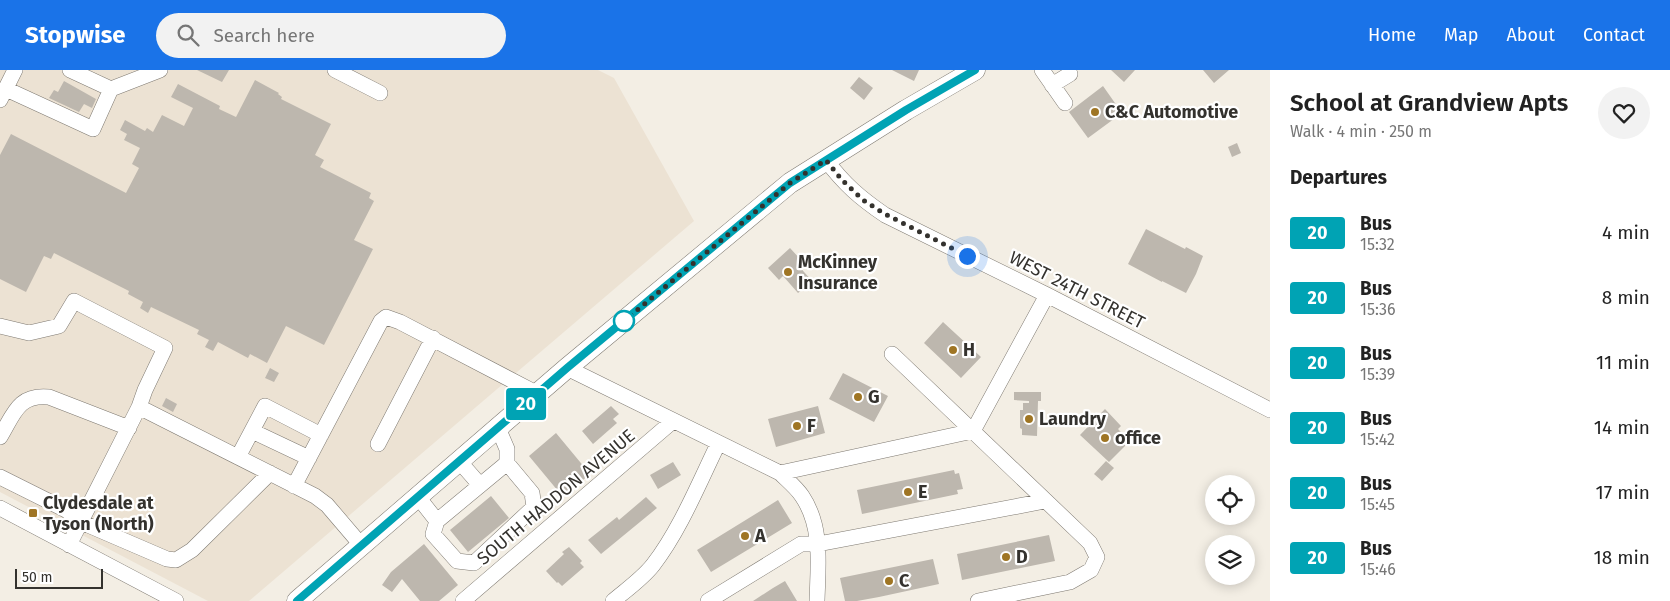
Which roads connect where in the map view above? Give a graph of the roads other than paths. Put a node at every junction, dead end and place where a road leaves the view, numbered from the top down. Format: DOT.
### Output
graph roads {
  1 [pos="15,70"];
  2 [pos="70,70"];
  3 [pos="160,70"];
  4 [pos="335,70"];
  5 [pos="975,70"];
  6 [pos="1042,70"];
  7 [pos="1070,74"];
  8 [pos="1052,85"];
  9 [pos="111,89"];
  10 [pos="380,93"];
  11 [pos="3,95"];
  12 [pos="1065,103"];
  13 [pos="826,160"];
  14 [pos="1046,295"];
  15 [pos="0,326"];
  16 [pos="432,338"];
  17 [pos="892,354"];
  18 [pos="567,368"];
  19 [pos="538,394"];
  20 [pos="139,407"];
  21 [pos="1270,410"];
  22 [pos="673,421"];
  23 [pos="129,428"];
  24 [pos="498,428"];
  25 [pos="252,431"];
  26 [pos="972,431"];
  27 [pos="321,434"];
  28 [pos="0,437"];
  29 [pos="378,444"];
  30 [pos="724,446"];
  31 [pos="238,457"];
  32 [pos="309,458"];
  33 [pos="459,461"];
  34 [pos="507,463"];
  35 [pos="270,473"];
  36 [pos="780,474"];
  37 [pos="0,477"];
  38 [pos="480,485"];
  39 [pos="294,486"];
  40 [pos="418,497"];
  41 [pos="1045,501"];
  42 [pos="0,508"];
  43 [pos="437,521"];
  44 [pos="80,522"];
  45 [pos="818,544"];
  46 [pos="69,545"];
  47 [pos="362,546"];
  48 [pos="176,601"];
  49 [pos="298,601"];
  50 [pos="463,601"];
  51 [pos="613,601"];
  52 [pos="708,601"];
  53 [pos="817,601"];
  54 [pos="978,601"];
  1 -- 11 [label="street"];
  2 -- 9 [label="street"];
  3 -- 9 [label="street"];
  4 -- 10 [label="street"];
  5 -- 13 [label="main road"];
  6 -- 8 [label="street"];
  7 -- 8 [label="street"];
  8 -- 12 [label="street"];
  9 -- 11 [label="street"];
  13 -- 14 [label="street, WEST 24TH STREET"];
  13 -- 18 [label="main road"];
  14 -- 21 [label="street, WEST 24TH STREET"];
  14 -- 26 [label="street"];
  15 -- 20 [label="street"];
  16 -- 19 [label="street"];
  16 -- 27 [label="street"];
  16 -- 29 [label="street"];
  17 -- 26 [label="street"];
  18 -- 19 [label="main road"];
  18 -- 22 [label="street"];
  19 -- 24 [label="main road"];
  20 -- 23 [label="street"];
  20 -- 31 [label="street"];
  22 -- 30 [label="street"];
  22 -- 50 [label="street, SOUTH HADDON AVENUE"];
  23 -- 28 [label="street"];
  23 -- 44 [label="street"];
  24 -- 33 [label="main road"];
  24 -- 34 [label="street"];
  25 -- 27 [label="street"];
  25 -- 31 [label="street"];
  25 -- 32 [label="street"];
  26 -- 36 [label="street"];
  26 -- 41 [label="street"];
  27 -- 32 [label="street"];
  30 -- 36 [label="street"];
  30 -- 51 [label="street"];
  31 -- 35 [label="street"];
  32 -- 39 [label="street"];
  33 -- 38 [label="street"];
  33 -- 40 [label="main road"];
  34 -- 38 [label="street"];
  34 -- 43 [label="street"];
  35 -- 39 [label="street"];
  35 -- 44 [label="street"];
  36 -- 45 [label="street"];
  37 -- 44 [label="street"];
  38 -- 43 [label="street"];
  39 -- 47 [label="street"];
  40 -- 43 [label="street"];
  40 -- 47 [label="main road"];
  41 -- 45 [label="street"];
  41 -- 54 [label="street"];
  42 -- 46 [label="street"];
  44 -- 46 [label="street"];
  45 -- 52 [label="street"];
  45 -- 53 [label="street"];
  46 -- 48 [label="street"];
  47 -- 49 [label="main road"];
}
